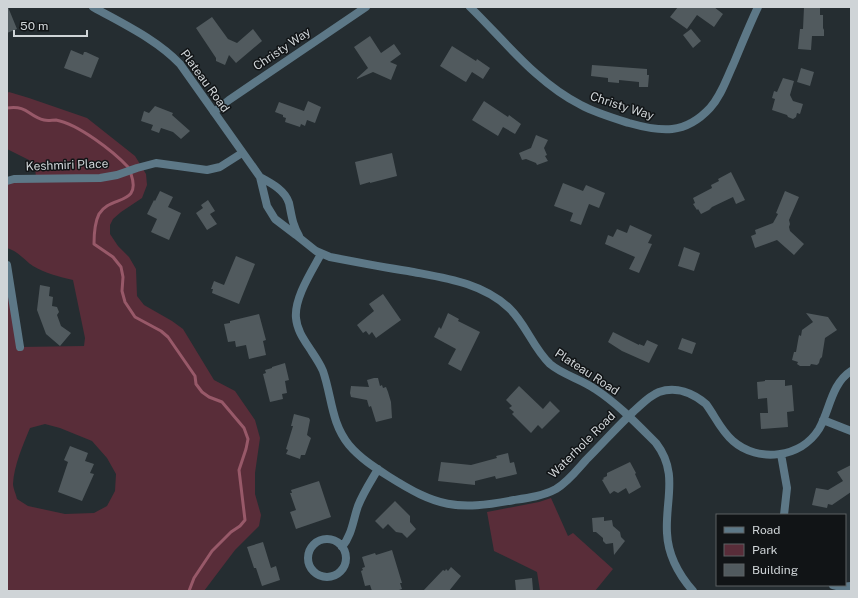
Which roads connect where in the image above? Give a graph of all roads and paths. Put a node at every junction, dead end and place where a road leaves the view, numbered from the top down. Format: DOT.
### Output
graph roads {
  1 [pos="94,7"];
  2 [pos="366,7"];
  3 [pos="470,7"];
  4 [pos="758,7"];
  5 [pos="214,112"];
  6 [pos="242,153"];
  7 [pos="260,177"];
  8 [pos="7,181"];
  9 [pos="301,238"];
  10 [pos="321,254"];
  11 [pos="7,265"];
  12 [pos="20,347"];
  13 [pos="851,371"];
  14 [pos="628,416"];
  15 [pos="823,420"];
  16 [pos="851,431"];
  17 [pos="781,454"];
  18 [pos="378,469"];
  19 [pos="784,514"];
  20 [pos="342,547"];
  21 [pos="693,591"];
  1 -- 5 [label="street, Plateau Road"];
  2 -- 5 [label="street, Christy Way"];
  3 -- 4 [label="street, Christy Way"];
  5 -- 6 [label="street, Plateau Road"];
  6 -- 7 [label="street, Plateau Road"];
  6 -- 8 [label="street, Keshmiri Place"];
  7 -- 9 [label="street, Plateau Road"];
  7 -- 9 [label="street, Plateau Road"];
  9 -- 10 [label="street, Plateau Road"];
  10 -- 14 [label="street, Plateau Road"];
  10 -- 18 [label="street, Waterhole Road"];
  11 -- 12 [label="street"];
  13 -- 15 [label="street, Waterhole Road"];
  14 -- 17 [label="street, Waterhole Road"];
  14 -- 18 [label="street, Waterhole Road"];
  14 -- 21 [label="street, Plateau Road"];
  15 -- 16 [label="street"];
  15 -- 17 [label="street, Waterhole Road"];
  17 -- 19 [label="street"];
  18 -- 20 [label="street"];
  20 -- 20 [label="street"];
}
